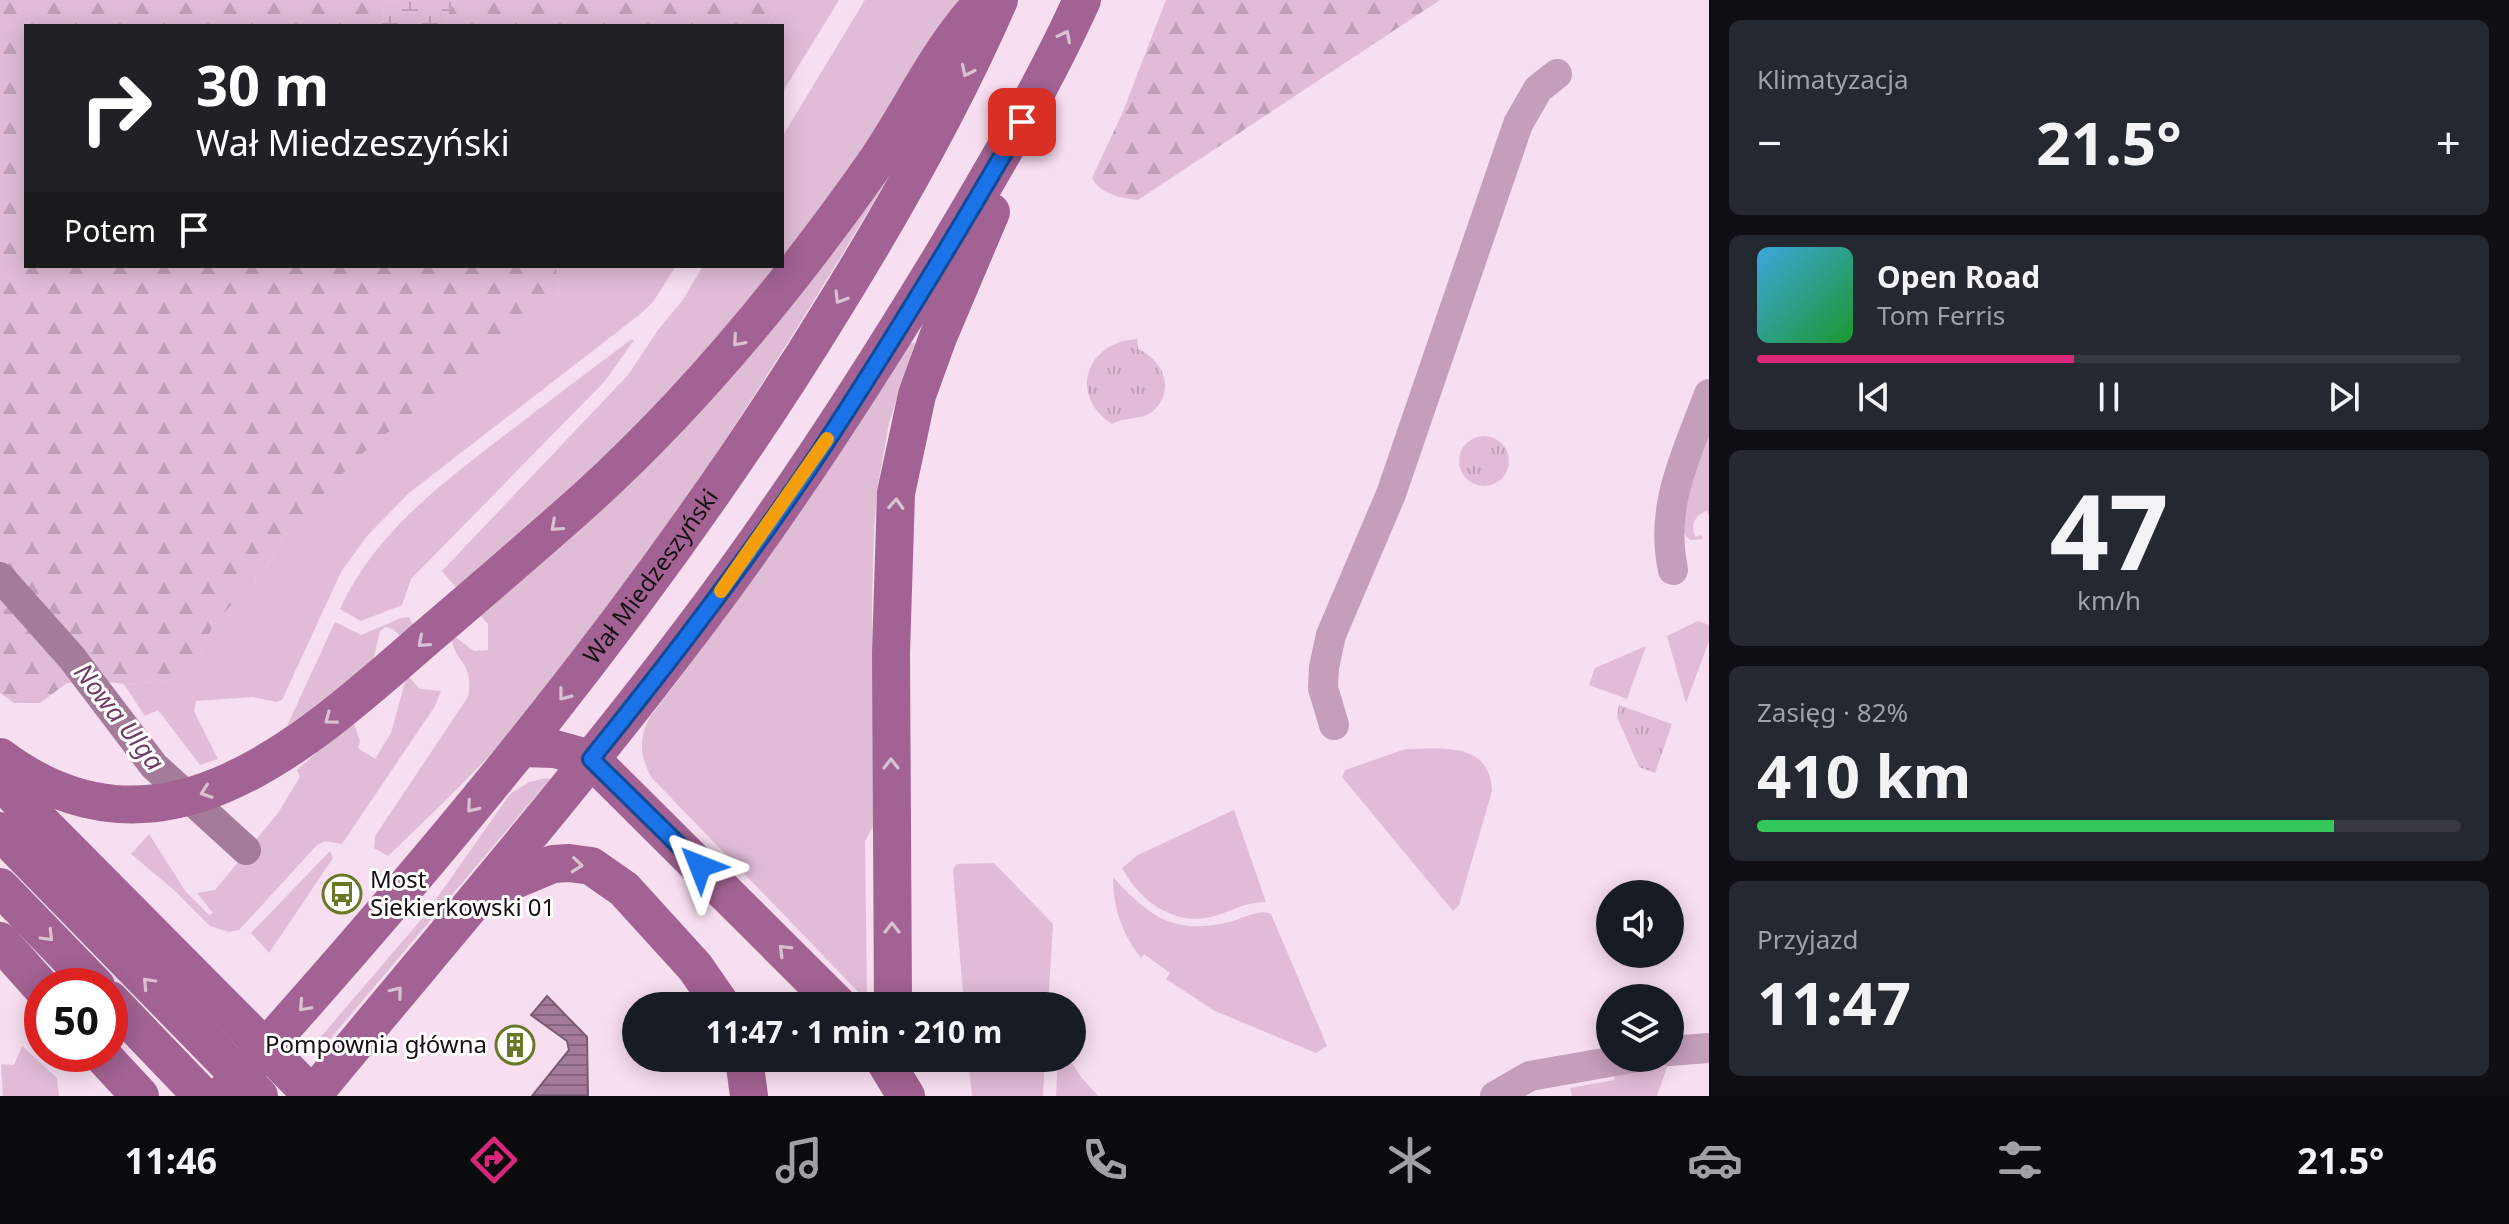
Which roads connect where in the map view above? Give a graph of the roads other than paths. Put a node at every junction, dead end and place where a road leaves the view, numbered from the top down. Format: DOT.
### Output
graph roads {
  1 [pos="985,0"];
  2 [pos="999,0"];
  3 [pos="1082,0"];
  4 [pos="1557,74"];
  5 [pos="1022,122"];
  6 [pos="1709,394"];
  7 [pos="1673,570"];
  8 [pos="1334,725"];
  9 [pos="522,748"];
  10 [pos="0,757"];
  11 [pos="591,759"];
  12 [pos="0,781"];
  13 [pos="15,829"];
  14 [pos="0,887"];
  15 [pos="477,895"];
  16 [pos="0,941"];
  17 [pos="24,968"];
  18 [pos="79,968"];
  19 [pos="712,992"];
  20 [pos="825,992"];
  21 [pos="893,992"];
  22 [pos="128,1019"];
  23 [pos="1709,1048"];
  24 [pos="1684,1050"];
  25 [pos="1596,1064"];
  26 [pos="746,1072"];
  27 [pos="891,1072"];
  28 [pos="893,1072"];
  29 [pos="202,1096"];
  30 [pos="222,1096"];
  31 [pos="259,1096"];
  32 [pos="313,1096"];
  33 [pos="749,1096"];
  34 [pos="893,1096"];
  35 [pos="906,1096"];
  36 [pos="1495,1096"];
  1 -- 10 [label="main road, one-way"];
  2 -- 9 [label="main road, Wał Miedzeszyński, one-way"];
  5 -- 3 [label="main road, one-way"];
  4 -- 8 [label="street"];
  5 -- 11 [label="main road"];
  21 -- 5 [label="main road, one-way"];
  6 -- 7 [label="street"];
  9 -- 11 [label="main road"];
  9 -- 30 [label="main road, Wał Miedzeszyński, one-way"];
  11 -- 15 [label="main road"];
  20 -- 11 [label="main road, one-way"];
  12 -- 13 [label="main road"];
  31 -- 13 [label="main road, one-way"];
  13 -- 32 [label="main road"];
  14 -- 18 [label="main road, one-way"];
  15 -- 19 [label="main road, one-way"];
  32 -- 15 [label="main road, one-way"];
  16 -- 17 [label="main road"];
  22 -- 29 [label="main road"];
  23 -- 24 [label="street"];
  25 -- 36 [label="street"];
  26 -- 33 [label="main road"];
  27 -- 35 [label="main road"];
  28 -- 34 [label="main road"];
}
